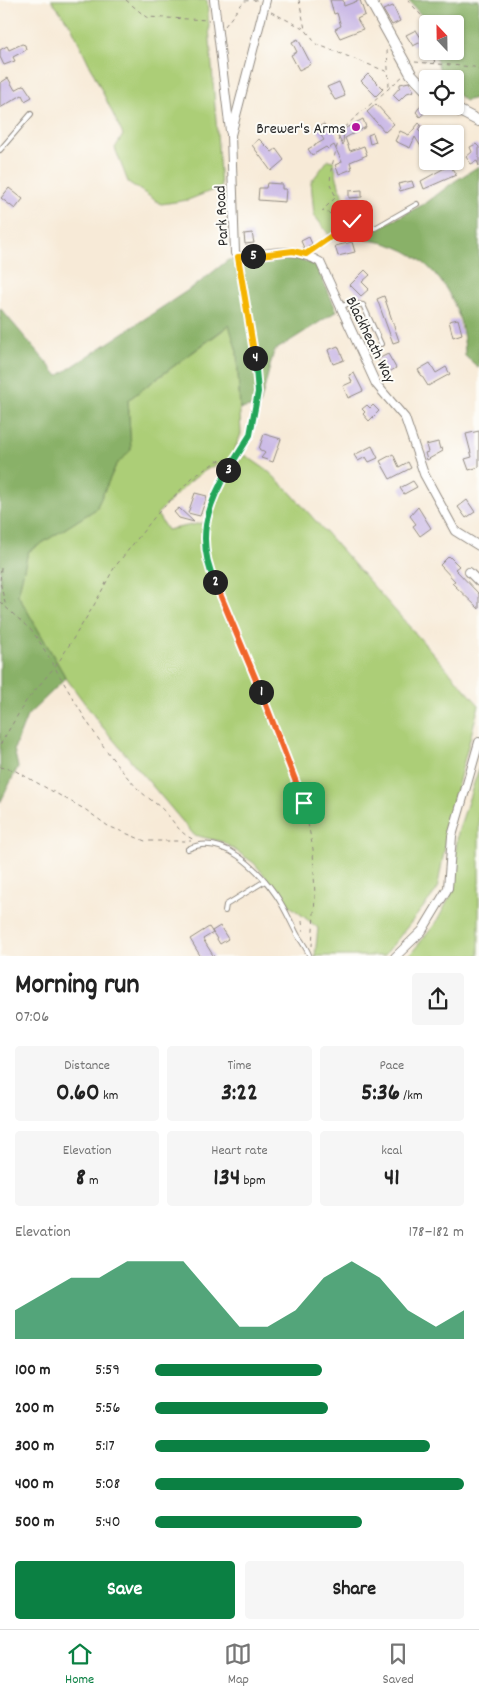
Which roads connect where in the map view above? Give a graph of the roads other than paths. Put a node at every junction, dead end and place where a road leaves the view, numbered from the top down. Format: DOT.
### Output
graph roads {
  1 [pos="214,0"];
  2 [pos="370,0"];
  3 [pos="266,2"];
  4 [pos="419,83"];
  5 [pos="464,113"];
  6 [pos="31,114"];
  7 [pos="479,121"];
  8 [pos="230,135"];
  9 [pos="0,150"];
  10 [pos="417,204"];
  11 [pos="306,254"];
  12 [pos="341,307"];
  13 [pos="381,344"];
  14 [pos="479,546"];
  15 [pos="469,572"];
  16 [pos="479,582"];
  17 [pos="479,742"];
  18 [pos="188,849"];
  19 [pos="265,881"];
  20 [pos="225,911"];
  21 [pos="310,956"];
  22 [pos="394,956"];
  1 -- 8 [label="street"];
  2 -- 4 [label="main road"];
  3 -- 8 [label="street, Park Road"];
  5 -- 7 [label="main road"];
  6 -- 9 [label="lane"];
  8 -- 11 [label="street, Park Road"];
  10 -- 11 [label="lane"];
  11 -- 12 [label="street, Blackheath Way"];
  12 -- 13 [label="lane"];
  12 -- 14 [label="street, Blackheath Way"];
  15 -- 16 [label="street"];
  17 -- 22 [label="street"];
  18 -- 19 [label="lane"];
  19 -- 20 [label="lane"];
  19 -- 21 [label="lane"];
}
